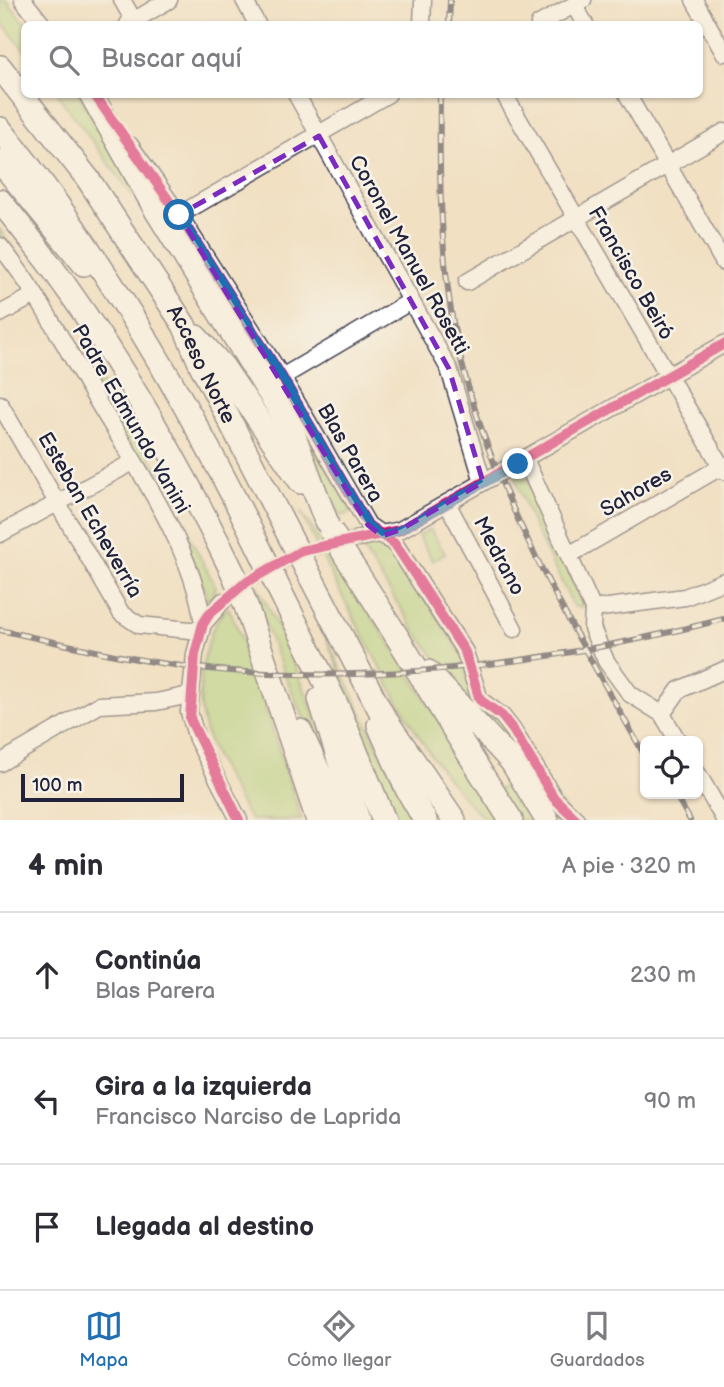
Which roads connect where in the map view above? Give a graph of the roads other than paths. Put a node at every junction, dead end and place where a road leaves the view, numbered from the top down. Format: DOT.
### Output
graph roads {
  1 [pos="23,0"];
  2 [pos="122,0"];
  3 [pos="169,0"];
  4 [pos="244,0"];
  5 [pos="423,0"];
  6 [pos="694,0"];
  7 [pos="578,3"];
  8 [pos="40,21"];
  9 [pos="130,21"];
  10 [pos="134,21"];
  11 [pos="255,21"];
  12 [pos="422,21"];
  13 [pos="545,21"];
  14 [pos="584,21"];
  15 [pos="724,53"];
  16 [pos="0,66"];
  17 [pos="21,93"];
  18 [pos="25,98"];
  19 [pos="95,98"];
  20 [pos="96,98"];
  21 [pos="298,98"];
  22 [pos="381,98"];
  23 [pos="506,98"];
  24 [pos="629,98"];
  25 [pos="0,129"];
  26 [pos="724,132"];
  27 [pos="319,136"];
  28 [pos="0,161"];
  29 [pos="668,164"];
  30 [pos="0,201"];
  31 [pos="179,215"];
  32 [pos="575,219"];
  33 [pos="0,246"];
  34 [pos="724,263"];
  35 [pos="467,282"];
  36 [pos="35,295"];
  37 [pos="411,301"];
  38 [pos="0,314"];
  39 [pos="184,325"];
  40 [pos="142,335"];
  41 [pos="724,344"];
  42 [pos="282,377"];
  43 [pos="668,377"];
  44 [pos="0,404"];
  45 [pos="525,459"];
  46 [pos="133,462"];
  47 [pos="723,468"];
  48 [pos="483,482"];
  49 [pos="57,503"];
  50 [pos="447,503"];
  51 [pos="328,526"];
  52 [pos="0,534"];
  53 [pos="382,536"];
  54 [pos="353,547"];
  55 [pos="569,555"];
  56 [pos="724,582"];
  57 [pos="223,601"];
  58 [pos="593,609"];
  59 [pos="202,627"];
  60 [pos="298,629"];
  61 [pos="514,629"];
  62 [pos="405,647"];
  63 [pos="724,670"];
  64 [pos="270,677"];
  65 [pos="365,685"];
  66 [pos="190,695"];
  67 [pos="662,713"];
  68 [pos="383,716"];
  69 [pos="675,736"];
  70 [pos="0,762"];
  71 [pos="703,783"];
  72 [pos="724,819"];
  73 [pos="239,820"];
  74 [pos="318,820"];
  75 [pos="341,820"];
  76 [pos="358,820"];
  77 [pos="384,820"];
  78 [pos="425,820"];
  79 [pos="454,820"];
  80 [pos="473,820"];
  81 [pos="511,820"];
  82 [pos="547,820"];
  83 [pos="577,820"];
  1 -- 8 [label="street"];
  2 -- 9 [label="street"];
  3 -- 10 [label="street"];
  4 -- 11 [label="street"];
  5 -- 12 [label="street"];
  6 -- 15 [label="street"];
  7 -- 13 [label="street"];
  7 -- 14 [label="street"];
  16 -- 17 [label="highway, Acceso Norte"];
  18 -- 39 [label="highway, Acceso Norte"];
  19 -- 51 [label="highway"];
  20 -- 31 [label="street, Blas Parera"];
  21 -- 27 [label="street, Coronel Manuel Rosetti"];
  22 -- 27 [label="street"];
  23 -- 32 [label="street, Francisco Beiró"];
  24 -- 29 [label="street"];
  25 -- 40 [label="highway, Acceso Norte"];
  26 -- 29 [label="street"];
  27 -- 31 [label="street"];
  27 -- 37 [label="street, Coronel Manuel Rosetti"];
  28 -- 40 [label="highway"];
  29 -- 32 [label="street"];
  29 -- 34 [label="street"];
  30 -- 64 [label="highway, bridge"];
  31 -- 42 [label="street, Blas Parera"];
  32 -- 35 [label="street"];
  32 -- 43 [label="street, Francisco Beiró"];
  33 -- 36 [label="street, Padre Edmundo Vanini"];
  36 -- 38 [label="street"];
  36 -- 46 [label="street, Padre Edmundo Vanini"];
  37 -- 42 [label="street"];
  37 -- 48 [label="street, Coronel Manuel Rosetti"];
  39 -- 51 [label="highway"];
  39 -- 65 [label="highway, Acceso Norte, bridge"];
  40 -- 60 [label="highway, Acceso Norte, bridge"];
  41 -- 43 [label="street"];
  42 -- 53 [label="street, Blas Parera"];
  43 -- 45 [label="street"];
  43 -- 47 [label="street, Francisco Beiró"];
  44 -- 49 [label="street, Esteban Echeverría"];
  45 -- 48 [label="street"];
  45 -- 55 [label="street"];
  46 -- 49 [label="street"];
  46 -- 59 [label="street, Padre Edmundo Vanini"];
  47 -- 55 [label="street, Sahores"];
  48 -- 50 [label="street"];
  49 -- 52 [label="street"];
  49 -- 59 [label="street, Esteban Echeverría"];
  50 -- 53 [label="street"];
  50 -- 61 [label="street, Medrano"];
  51 -- 54 [label="highway, bridge"];
  53 -- 54 [label="street"];
  53 -- 83 [label="street, Blas Parera"];
  54 -- 62 [label="highway"];
  55 -- 58 [label="street"];
  56 -- 58 [label="street"];
  57 -- 59 [label="street"];
  58 -- 67 [label="street"];
  59 -- 66 [label="street"];
  60 -- 76 [label="highway"];
  60 -- 77 [label="highway"];
  62 -- 81 [label="highway"];
  62 -- 82 [label="highway"];
  63 -- 67 [label="street"];
  64 -- 74 [label="highway"];
  64 -- 75 [label="highway"];
  65 -- 68 [label="highway"];
  65 -- 78 [label="highway"];
  66 -- 70 [label="street"];
  66 -- 73 [label="street"];
  67 -- 69 [label="street"];
  68 -- 79 [label="highway"];
  68 -- 80 [label="highway"];
  71 -- 72 [label="street"];
}
